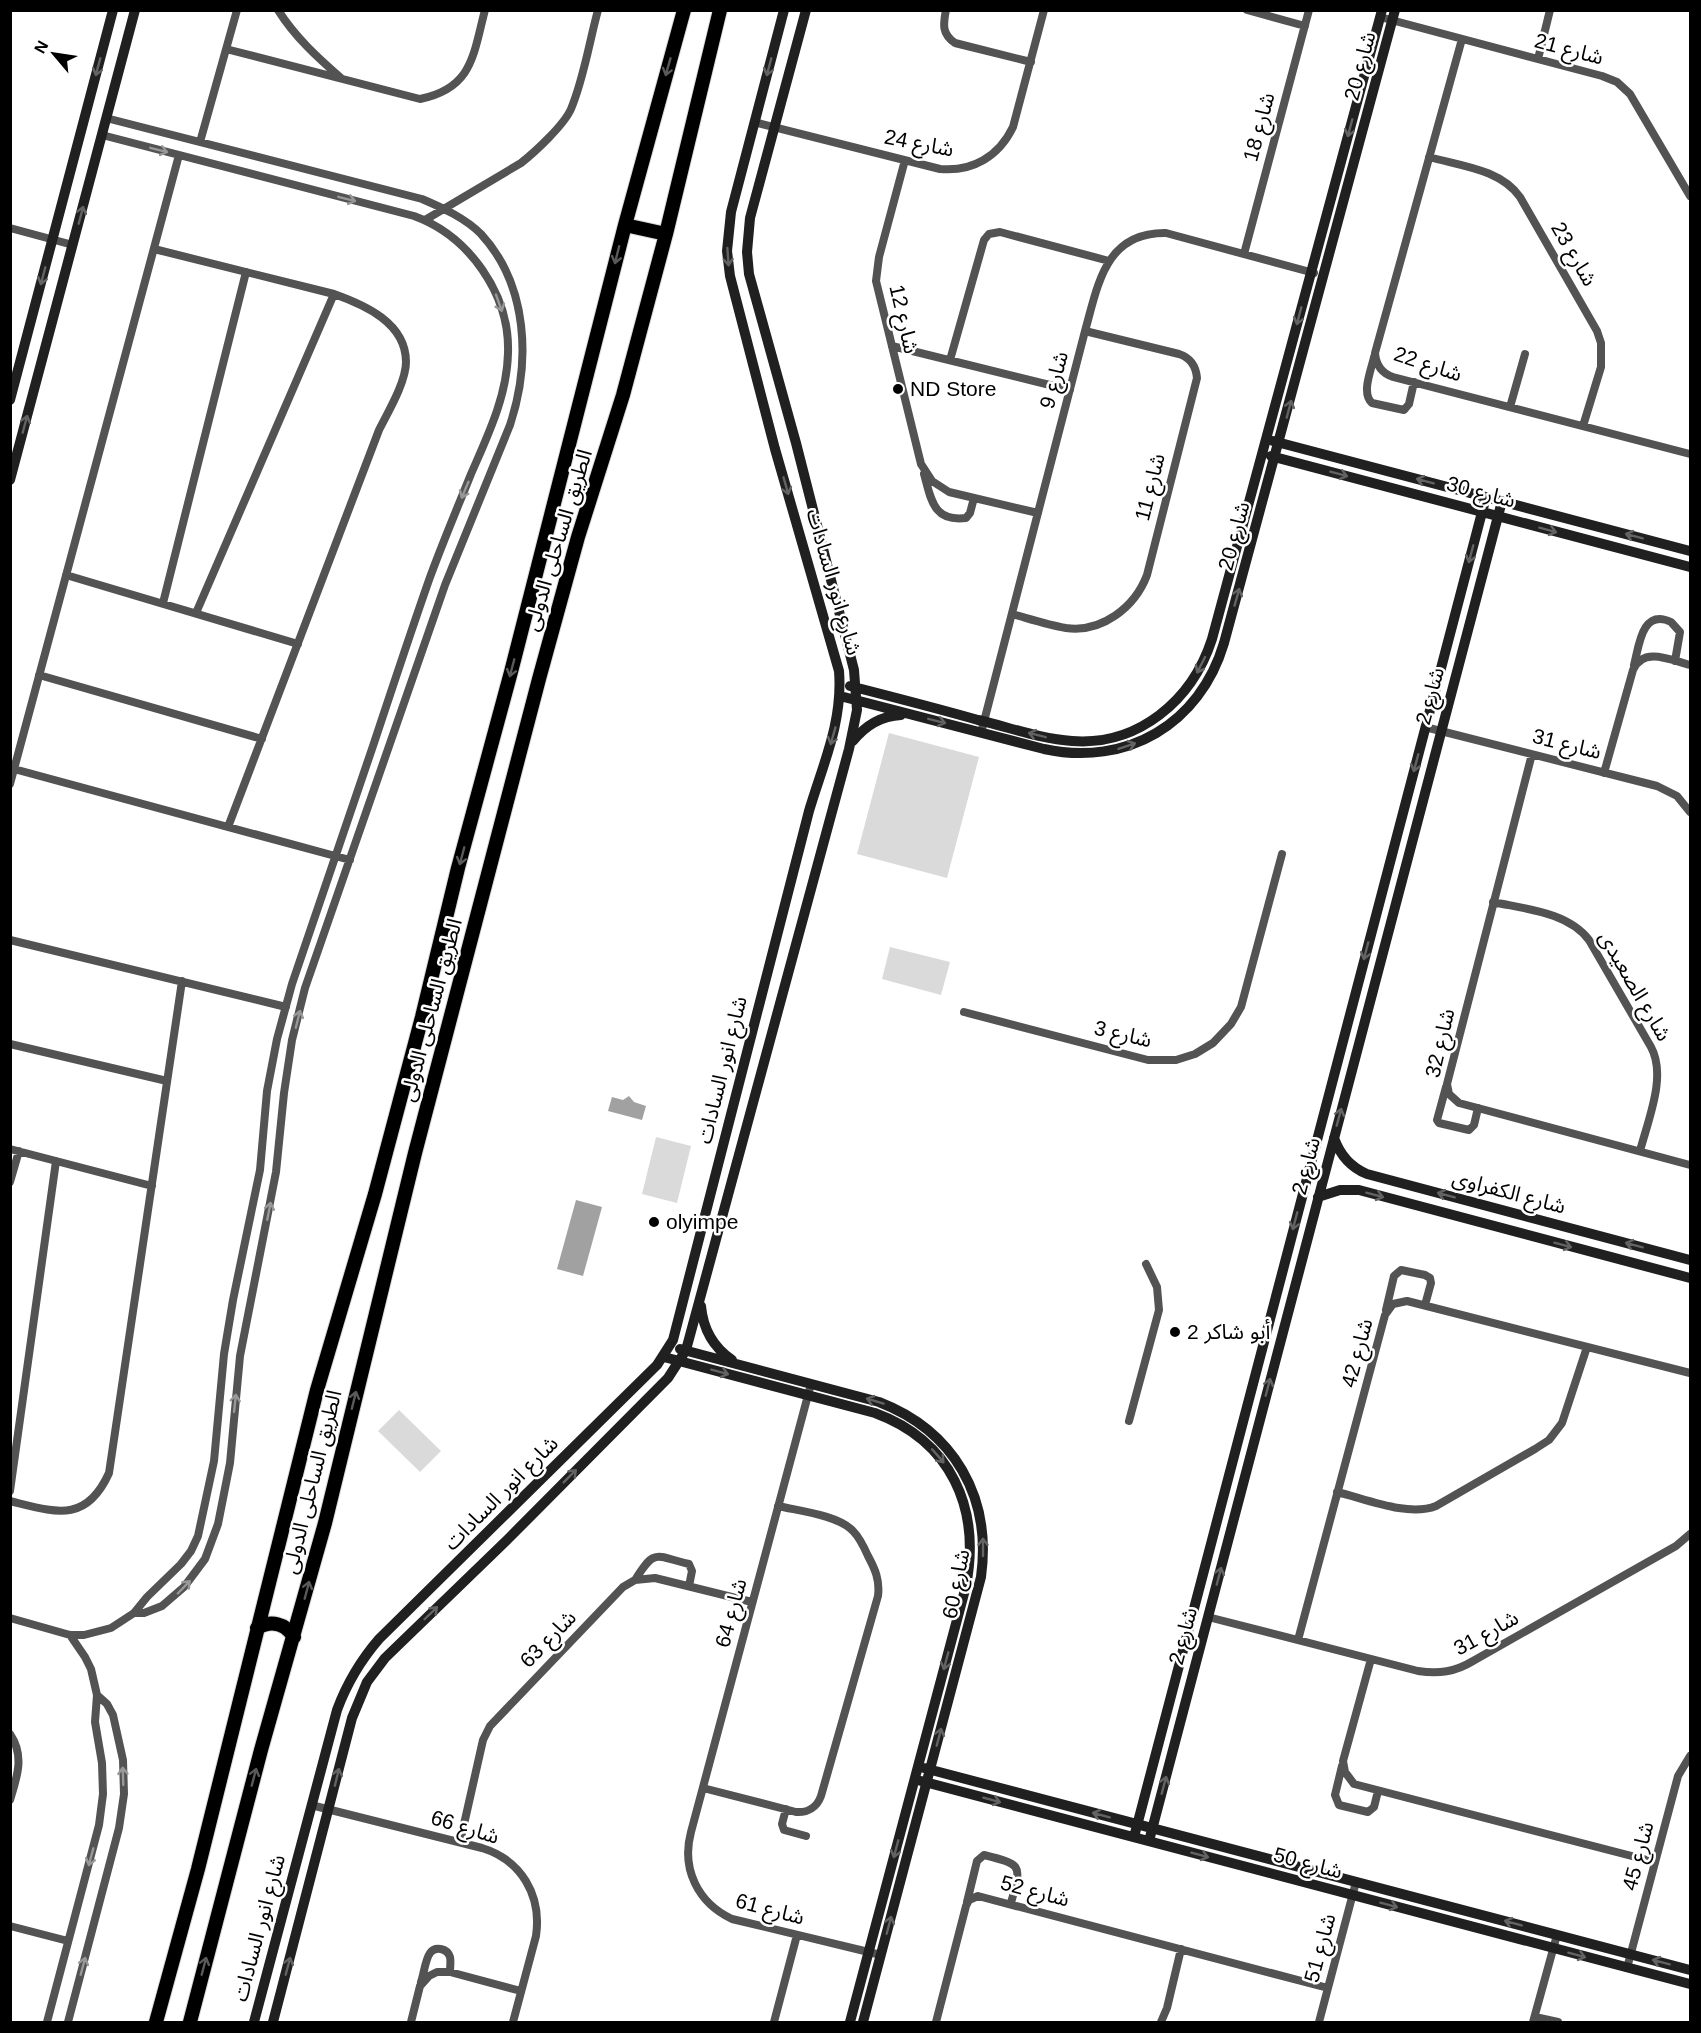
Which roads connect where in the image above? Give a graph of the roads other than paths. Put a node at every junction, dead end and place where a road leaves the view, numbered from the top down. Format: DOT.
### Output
graph roads {
  1 [pos="113,10"];
  2 [pos="135,10"];
  3 [pos="237,10"];
  4 [pos="278,10"];
  5 [pos="598,10"];
  6 [pos="684,10"];
  7 [pos="720,10"];
  8 [pos="784,10"];
  9 [pos="806,10"];
  10 [pos="946,10"];
  11 [pos="1044,10"];
  12 [pos="1247,10"];
  13 [pos="1309,10"];
  14 [pos="1550,10"];
  15 [pos="482,11"];
  16 [pos="1381,14"];
  17 [pos="1394,16"];
  18 [pos="1305,26"];
  19 [pos="1462,39"];
  20 [pos="226,49"];
  21 [pos="1538,59"];
  22 [pos="1031,62"];
  23 [pos="342,79"];
  24 [pos="106,118"];
  25 [pos="754,122"];
  26 [pos="774,127"];
  27 [pos="102,135"];
  28 [pos="200,142"];
  29 [pos="179,155"];
  30 [pos="1429,158"];
  31 [pos="905,160"];
  32 [pos="1690,196"];
  33 [pos="445,209"];
  34 [pos="425,220"];
  35 [pos="625,225"];
  36 [pos="10,228"];
  37 [pos="666,234"];
  38 [pos="53,239"];
  39 [pos="73,245"];
  40 [pos="154,249"];
  41 [pos="1244,254"];
  42 [pos="1109,261"];
  43 [pos="246,272"];
  44 [pos="1311,272"];
  45 [pos="1324,276"];
  46 [pos="334,294"];
  47 [pos="1085,331"];
  48 [pos="892,346"];
  49 [pos="1375,353"];
  50 [pos="1525,354"];
  51 [pos="950,360"];
  52 [pos="1414,382"];
  53 [pos="1070,390"];
  54 [pos="10,400"];
  55 [pos="1510,407"];
  56 [pos="1583,426"];
  57 [pos="1266,439"];
  58 [pos="1280,442"];
  59 [pos="796,443"];
  60 [pos="776,449"];
  61 [pos="1262,454"];
  62 [pos="1690,454"];
  63 [pos="1276,458"];
  64 [pos="921,464"];
  65 [pos="10,480"];
  66 [pos="1486,497"];
  67 [pos="974,498"];
  68 [pos="1502,501"];
  69 [pos="1482,512"];
  70 [pos="1038,513"];
  71 [pos="1498,516"];
  72 [pos="1690,551"];
  73 [pos="1690,567"];
  74 [pos="66,575"];
  75 [pos="163,603"];
  76 [pos="196,613"];
  77 [pos="1012,614"];
  78 [pos="298,644"];
  79 [pos="1675,661"];
  80 [pos="1690,665"];
  81 [pos="1633,670"];
  82 [pos="39,675"];
  83 [pos="840,684"];
  84 [pos="857,688"];
  85 [pos="840,696"];
  86 [pos="857,700"];
  87 [pos="913,715"];
  88 [pos="984,721"];
  89 [pos="1425,727"];
  90 [pos="1441,731"];
  91 [pos="981,733"];
  92 [pos="262,739"];
  93 [pos="849,749"];
  94 [pos="1532,754"];
  95 [pos="14,769"];
  96 [pos="1604,772"];
  97 [pos="10,784"];
  98 [pos="1690,812"];
  99 [pos="228,827"];
  100 [pos="1282,854"];
  101 [pos="335,856"];
  102 [pos="350,860"];
  103 [pos="1493,902"];
  104 [pos="10,940"];
  105 [pos="182,981"];
  106 [pos="1354,998"];
  107 [pos="1370,1002"];
  108 [pos="286,1006"];
  109 [pos="964,1012"];
  110 [pos="10,1044"];
  111 [pos="167,1081"];
  112 [pos="1447,1084"];
  113 [pos="1478,1108"];
  114 [pos="1334,1138"];
  115 [pos="15,1150"];
  116 [pos="1640,1151"];
  117 [pos="56,1161"];
  118 [pos="1690,1165"];
  119 [pos="1359,1171"];
  120 [pos="10,1182"];
  121 [pos="152,1186"];
  122 [pos="1355,1190"];
  123 [pos="1318,1197"];
  124 [pos="1690,1260"];
  125 [pos="1146,1264"];
  126 [pos="1690,1278"];
  127 [pos="702,1298"];
  128 [pos="1425,1305"];
  129 [pos="1385,1315"];
  130 [pos="1266,1334"];
  131 [pos="1281,1338"];
  132 [pos="670,1346"];
  133 [pos="1587,1347"];
  134 [pos="686,1350"];
  135 [pos="664,1357"];
  136 [pos="681,1361"];
  137 [pos="740,1365"];
  138 [pos="1690,1373"];
  139 [pos="811,1384"];
  140 [pos="808,1395"];
  141 [pos="1129,1421"];
  142 [pos="10,1491"];
  143 [pos="1338,1492"];
  144 [pos="10,1501"];
  145 [pos="778,1506"];
  146 [pos="494,1528"];
  147 [pos="1690,1534"];
  148 [pos="507,1540"];
  149 [pos="635,1580"];
  150 [pos="689,1587"];
  151 [pos="752,1602"];
  152 [pos="262,1605"];
  153 [pos="1195,1605"];
  154 [pos="134,1613"];
  155 [pos="300,1617"];
  156 [pos="1208,1617"];
  157 [pos="10,1618"];
  158 [pos="1191,1619"];
  159 [pos="257,1628"];
  160 [pos="70,1635"];
  161 [pos="294,1637"];
  162 [pos="1298,1640"];
  163 [pos="1371,1659"];
  164 [pos="97,1695"];
  165 [pos="10,1734"];
  166 [pos="1690,1756"];
  167 [pos="1343,1761"];
  168 [pos="918,1766"];
  169 [pos="930,1770"];
  170 [pos="915,1779"];
  171 [pos="927,1782"];
  172 [pos="703,1788"];
  173 [pos="1378,1791"];
  174 [pos="10,1800"];
  175 [pos="311,1805"];
  176 [pos="786,1809"];
  177 [pos="329,1810"];
  178 [pos="1137,1824"];
  179 [pos="1152,1828"];
  180 [pos="806,1836"];
  181 [pos="1134,1837"];
  182 [pos="1149,1841"];
  183 [pos="460,1842"];
  184 [pos="688,1852"];
  185 [pos="1655,1863"];
  186 [pos="1356,1882"];
  187 [pos="1352,1895"];
  188 [pos="1011,1903"];
  189 [pos="966,1906"];
  190 [pos="10,1926"];
  191 [pos="797,1935"];
  192 [pos="1557,1935"];
  193 [pos="68,1941"];
  194 [pos="1553,1948"];
  195 [pos="1181,1949"];
  196 [pos="869,1952"];
  197 [pos="1631,1954"];
  198 [pos="881,1955"];
  199 [pos="1627,1968"];
  200 [pos="1690,1970"];
  201 [pos="450,1972"];
  202 [pos="1690,1984"];
  203 [pos="420,1986"];
  204 [pos="1328,1988"];
  205 [pos="521,1991"];
  206 [pos="1534,2020"];
  207 [pos="47,2022"];
  208 [pos="68,2022"];
  209 [pos="156,2022"];
  210 [pos="190,2022"];
  211 [pos="254,2022"];
  212 [pos="273,2022"];
  213 [pos="411,2022"];
  214 [pos="513,2022"];
  215 [pos="774,2022"];
  216 [pos="850,2022"];
  217 [pos="863,2022"];
  218 [pos="936,2022"];
  219 [pos="1161,2022"];
  220 [pos="1319,2022"];
  221 [pos="1558,2022"];
  1 -- 38 [label="street, one-way"];
  2 -- 24 [label="street"];
  3 -- 20 [label="street"];
  4 -- 23 [label="street"];
  5 -- 33 [label="street"];
  6 -- 35 [label="highway, الطريق الساحلى الدولى, one-way"];
  7 -- 37 [label="highway, الطريق الساحلى الدولى"];
  8 -- 25 [label="street, شارع انور السادات, one-way"];
  9 -- 26 [label="street, شارع انور السادات"];
  10 -- 22 [label="street"];
  11 -- 22 [label="street, شارع 24"];
  12 -- 18 [label="street"];
  13 -- 18 [label="street, شارع 18"];
  14 -- 21 [label="street"];
  15 -- 23 [label="street"];
  16 -- 17 [label="street, شارع 21"];
  16 -- 44 [label="street, شارع 20, one-way"];
  17 -- 19 [label="street, شارع 21"];
  17 -- 45 [label="street, شارع 20"];
  18 -- 41 [label="street, شارع 18"];
  19 -- 21 [label="street, شارع 21"];
  19 -- 30 [label="street, شارع 22"];
  20 -- 23 [label="street"];
  20 -- 28 [label="street"];
  21 -- 32 [label="street, شارع 21"];
  22 -- 31 [label="street, شارع 24"];
  24 -- 27 [label="street"];
  24 -- 28 [label="street"];
  25 -- 26 [label="street, شارع 24"];
  25 -- 60 [label="street, شارع انور السادات, one-way"];
  26 -- 31 [label="street, شارع 24"];
  26 -- 59 [label="street, شارع انور السادات"];
  27 -- 29 [label="street, one-way"];
  39 -- 27 [label="street, one-way"];
  28 -- 33 [label="street"];
  29 -- 34 [label="street, one-way"];
  29 -- 40 [label="street"];
  30 -- 49 [label="street, شارع 22"];
  30 -- 56 [label="street, شارع 23"];
  31 -- 48 [label="street, شارع 12"];
  33 -- 34 [label="street"];
  33 -- 102 [label="street"];
  34 -- 101 [label="street, one-way"];
  35 -- 37 [label="highway"];
  35 -- 152 [label="highway, الطريق الساحلى الدولى, one-way"];
  36 -- 38 [label="street"];
  155 -- 37 [label="highway, الطريق الساحلى الدولى, one-way"];
  38 -- 39 [label="street"];
  38 -- 54 [label="street, one-way"];
  65 -- 39 [label="street, one-way"];
  40 -- 43 [label="street"];
  40 -- 74 [label="street"];
  41 -- 42 [label="street, شارع 9"];
  41 -- 44 [label="street, شارع 9"];
  42 -- 47 [label="street, شارع 9"];
  42 -- 51 [label="street"];
  43 -- 46 [label="street"];
  43 -- 75 [label="street"];
  44 -- 45 [label="street, شارع 9"];
  44 -- 57 [label="street, شارع 20, one-way"];
  58 -- 45 [label="street, شارع 20, one-way"];
  46 -- 76 [label="street"];
  46 -- 78 [label="street"];
  47 -- 53 [label="street, شارع 9"];
  47 -- 77 [label="street, شارع 11"];
  48 -- 51 [label="street"];
  48 -- 64 [label="street, شارع 12"];
  49 -- 52 [label="street, شارع 22"];
  49 -- 52 [label="street"];
  50 -- 55 [label="street"];
  51 -- 53 [label="street"];
  52 -- 55 [label="street, شارع 22"];
  53 -- 70 [label="street, شارع 9"];
  55 -- 56 [label="street, شارع 22"];
  56 -- 62 [label="street, شارع 22"];
  57 -- 58 [label="street, شارع 30"];
  57 -- 61 [label="street, شارع 20"];
  58 -- 63 [label="street, شارع 20"];
  66 -- 58 [label="street, شارع 30, one-way"];
  59 -- 60 [label="street"];
  59 -- 84 [label="street, شارع انور السادات"];
  60 -- 83 [label="street, شارع انور السادات, one-way"];
  61 -- 63 [label="street, شارع 30"];
  61 -- 88 [label="street, شارع 20, one-way"];
  63 -- 69 [label="street, شارع 30, one-way"];
  91 -- 63 [label="street, شارع 20, one-way"];
  64 -- 67 [label="street, شارع 12"];
  64 -- 67 [label="street"];
  66 -- 68 [label="street, شارع 30"];
  66 -- 69 [label="street, شارع 2"];
  67 -- 70 [label="street, شارع 12"];
  68 -- 71 [label="street, شارع 2"];
  72 -- 68 [label="street, شارع 30, one-way"];
  69 -- 71 [label="street, شارع 30"];
  69 -- 89 [label="street, شارع 2, one-way"];
  70 -- 77 [label="street, شارع 9"];
  71 -- 73 [label="street, شارع 30, one-way"];
  71 -- 90 [label="street, شارع 2"];
  74 -- 75 [label="street"];
  74 -- 82 [label="street"];
  75 -- 76 [label="street"];
  76 -- 78 [label="street"];
  77 -- 88 [label="street, شارع 9"];
  78 -- 92 [label="street"];
  79 -- 80 [label="street"];
  79 -- 81 [label="street"];
  79 -- 81 [label="street"];
  81 -- 96 [label="street"];
  82 -- 92 [label="street"];
  82 -- 95 [label="street"];
  83 -- 84 [label="street, شارع 20"];
  83 -- 85 [label="street, شارع انور السادات"];
  84 -- 86 [label="street, شارع انور السادات"];
  84 -- 88 [label="street, شارع 20"];
  85 -- 86 [label="street, شارع 20"];
  85 -- 132 [label="street, شارع انور السادات, one-way"];
  86 -- 87 [label="street, شارع 20"];
  86 -- 93 [label="street, شارع انور السادات"];
  87 -- 91 [label="street, شارع 20, one-way"];
  87 -- 93 [label="street"];
  88 -- 91 [label="street, شارع 9"];
  89 -- 90 [label="street, شارع 31"];
  89 -- 106 [label="street, شارع 2, one-way"];
  90 -- 94 [label="street, شارع 31"];
  90 -- 107 [label="street, شارع 2"];
  92 -- 99 [label="street"];
  93 -- 127 [label="street, شارع انور السادات"];
  94 -- 96 [label="street, شارع 31"];
  94 -- 103 [label="street, شارع 32"];
  95 -- 97 [label="street"];
  95 -- 99 [label="street"];
  96 -- 98 [label="street, شارع 31"];
  99 -- 101 [label="street"];
  100 -- 109 [label="street, شارع 3"];
  101 -- 102 [label="street"];
  101 -- 108 [label="street"];
  154 -- 102 [label="street, one-way"];
  103 -- 112 [label="street, شارع 32"];
  103 -- 116 [label="street, شارع الصعيدى"];
  104 -- 105 [label="street"];
  105 -- 108 [label="street"];
  105 -- 111 [label="street"];
  106 -- 107 [label="street"];
  106 -- 130 [label="street, شارع 2, one-way"];
  114 -- 107 [label="street, شارع 2, one-way"];
  108 -- 154 [label="street"];
  110 -- 111 [label="street"];
  111 -- 121 [label="street"];
  112 -- 113 [label="street, شارع 32"];
  112 -- 113 [label="street"];
  113 -- 116 [label="street, شارع 32"];
  114 -- 119 [label="street"];
  114 -- 123 [label="street, شارع 2"];
  115 -- 117 [label="street"];
  115 -- 120 [label="street"];
  116 -- 118 [label="street, شارع 32"];
  117 -- 121 [label="street"];
  117 -- 142 [label="street"];
  119 -- 122 [label="street"];
  124 -- 119 [label="street, شارع الكفراوى, one-way"];
  121 -- 144 [label="street"];
  122 -- 123 [label="street, شارع الكفراوى"];
  122 -- 126 [label="street, شارع الكفراوى, one-way"];
  123 -- 131 [label="street, شارع 2"];
  125 -- 141 [label="street"];
  127 -- 134 [label="street, شارع انور السادات"];
  127 -- 137 [label="street"];
  128 -- 129 [label="street, شارع 42"];
  128 -- 129 [label="street"];
  128 -- 133 [label="street, شارع 42"];
  129 -- 143 [label="street, شارع 42"];
  130 -- 131 [label="street"];
  130 -- 153 [label="street, شارع 2"];
  156 -- 131 [label="street, شارع 2, one-way"];
  132 -- 134 [label="street, شارع 60"];
  132 -- 135 [label="street, شارع انور السادات"];
  133 -- 138 [label="street, شارع 42"];
  133 -- 143 [label="street"];
  134 -- 136 [label="street, شارع انور السادات"];
  134 -- 137 [label="street, شارع 60"];
  135 -- 136 [label="street, شارع 60"];
  135 -- 146 [label="street, شارع انور السادات"];
  136 -- 140 [label="street, شارع 60, one-way"];
  148 -- 136 [label="street, شارع انور السادات, one-way"];
  137 -- 139 [label="street, شارع 60"];
  139 -- 140 [label="street, شارع 64"];
  169 -- 139 [label="street, شارع 60, one-way"];
  140 -- 145 [label="street, شارع 64"];
  140 -- 168 [label="street, شارع 60, one-way"];
  143 -- 162 [label="street, شارع 42"];
  145 -- 151 [label="street, شارع 64"];
  145 -- 176 [label="street"];
  146 -- 148 [label="street"];
  146 -- 175 [label="street, شارع انور السادات"];
  147 -- 163 [label="street, شارع 31"];
  177 -- 148 [label="street, شارع انور السادات, one-way"];
  149 -- 150 [label="street"];
  149 -- 150 [label="street, شارع 63"];
  149 -- 183 [label="street, شارع 63"];
  150 -- 151 [label="street"];
  151 -- 172 [label="street, شارع 64"];
  152 -- 155 [label="highway"];
  152 -- 159 [label="highway, الطريق الساحلى الدولى"];
  153 -- 156 [label="street"];
  153 -- 158 [label="street, شارع 2"];
  154 -- 160 [label="street"];
  155 -- 161 [label="highway, الطريق الساحلى الدولى"];
  156 -- 158 [label="street"];
  156 -- 162 [label="street, شارع 31"];
  179 -- 156 [label="street, شارع 2, one-way"];
  157 -- 160 [label="street"];
  158 -- 178 [label="street, شارع 2"];
  159 -- 161 [label="highway"];
  159 -- 209 [label="highway, الطريق الساحلى الدولى"];
  160 -- 164 [label="street"];
  210 -- 161 [label="highway, الطريق الساحلى الدولى, one-way"];
  162 -- 163 [label="street, شارع 31"];
  163 -- 167 [label="street"];
  164 -- 193 [label="street, one-way"];
  208 -- 164 [label="street, one-way"];
  165 -- 174 [label="street"];
  166 -- 185 [label="street, شارع 45"];
  167 -- 173 [label="street"];
  167 -- 173 [label="street"];
  168 -- 169 [label="street, شارع 50"];
  168 -- 170 [label="street, شارع 60"];
  169 -- 171 [label="street, شارع 60"];
  178 -- 169 [label="street, شارع 50, one-way"];
  170 -- 171 [label="street, شارع 50"];
  170 -- 196 [label="street, شارع 60, one-way"];
  171 -- 181 [label="street, شارع 50, one-way"];
  198 -- 171 [label="street, شارع 60, one-way"];
  172 -- 176 [label="street"];
  172 -- 184 [label="street, شارع 64"];
  173 -- 185 [label="street"];
  175 -- 177 [label="street, شارع 66"];
  175 -- 211 [label="street, شارع انور السادات"];
  176 -- 180 [label="street"];
  177 -- 183 [label="street, شارع 66"];
  212 -- 177 [label="street, شارع انور السادات, one-way"];
  178 -- 179 [label="street, شارع 50"];
  178 -- 181 [label="street, شارع 2"];
  179 -- 182 [label="street, شارع 2"];
  179 -- 186 [label="street, شارع 50"];
  181 -- 182 [label="street, شارع 50"];
  182 -- 187 [label="street, شارع 50, one-way"];
  183 -- 205 [label="street, شارع 66"];
  184 -- 191 [label="street, شارع 61"];
  185 -- 197 [label="street, شارع 45"];
  186 -- 187 [label="street, شارع 51"];
  192 -- 186 [label="street, شارع 50, one-way"];
  187 -- 194 [label="street, شارع 50, one-way"];
  187 -- 204 [label="street, شارع 51"];
  188 -- 189 [label="street, شارع 52"];
  188 -- 189 [label="street"];
  188 -- 195 [label="street, شارع 52"];
  189 -- 218 [label="street"];
  190 -- 193 [label="street"];
  191 -- 196 [label="street, شارع 61"];
  191 -- 215 [label="street"];
  192 -- 194 [label="street"];
  192 -- 197 [label="street, شارع 50"];
  193 -- 207 [label="street"];
  194 -- 199 [label="street, شارع 50, one-way"];
  194 -- 206 [label="street"];
  195 -- 204 [label="street, شارع 52"];
  195 -- 219 [label="street"];
  196 -- 198 [label="street, شارع 61"];
  196 -- 216 [label="street, شارع 60"];
  197 -- 199 [label="street, شارع 45"];
  200 -- 197 [label="street, شارع 50, one-way"];
  198 -- 217 [label="street, شارع 60"];
  199 -- 202 [label="street, شارع 50"];
  201 -- 203 [label="street"];
  201 -- 203 [label="street"];
  201 -- 205 [label="street"];
  203 -- 213 [label="street"];
  204 -- 220 [label="street, شارع 51"];
  205 -- 214 [label="street, شارع 66"];
  206 -- 221 [label="street"];
}
